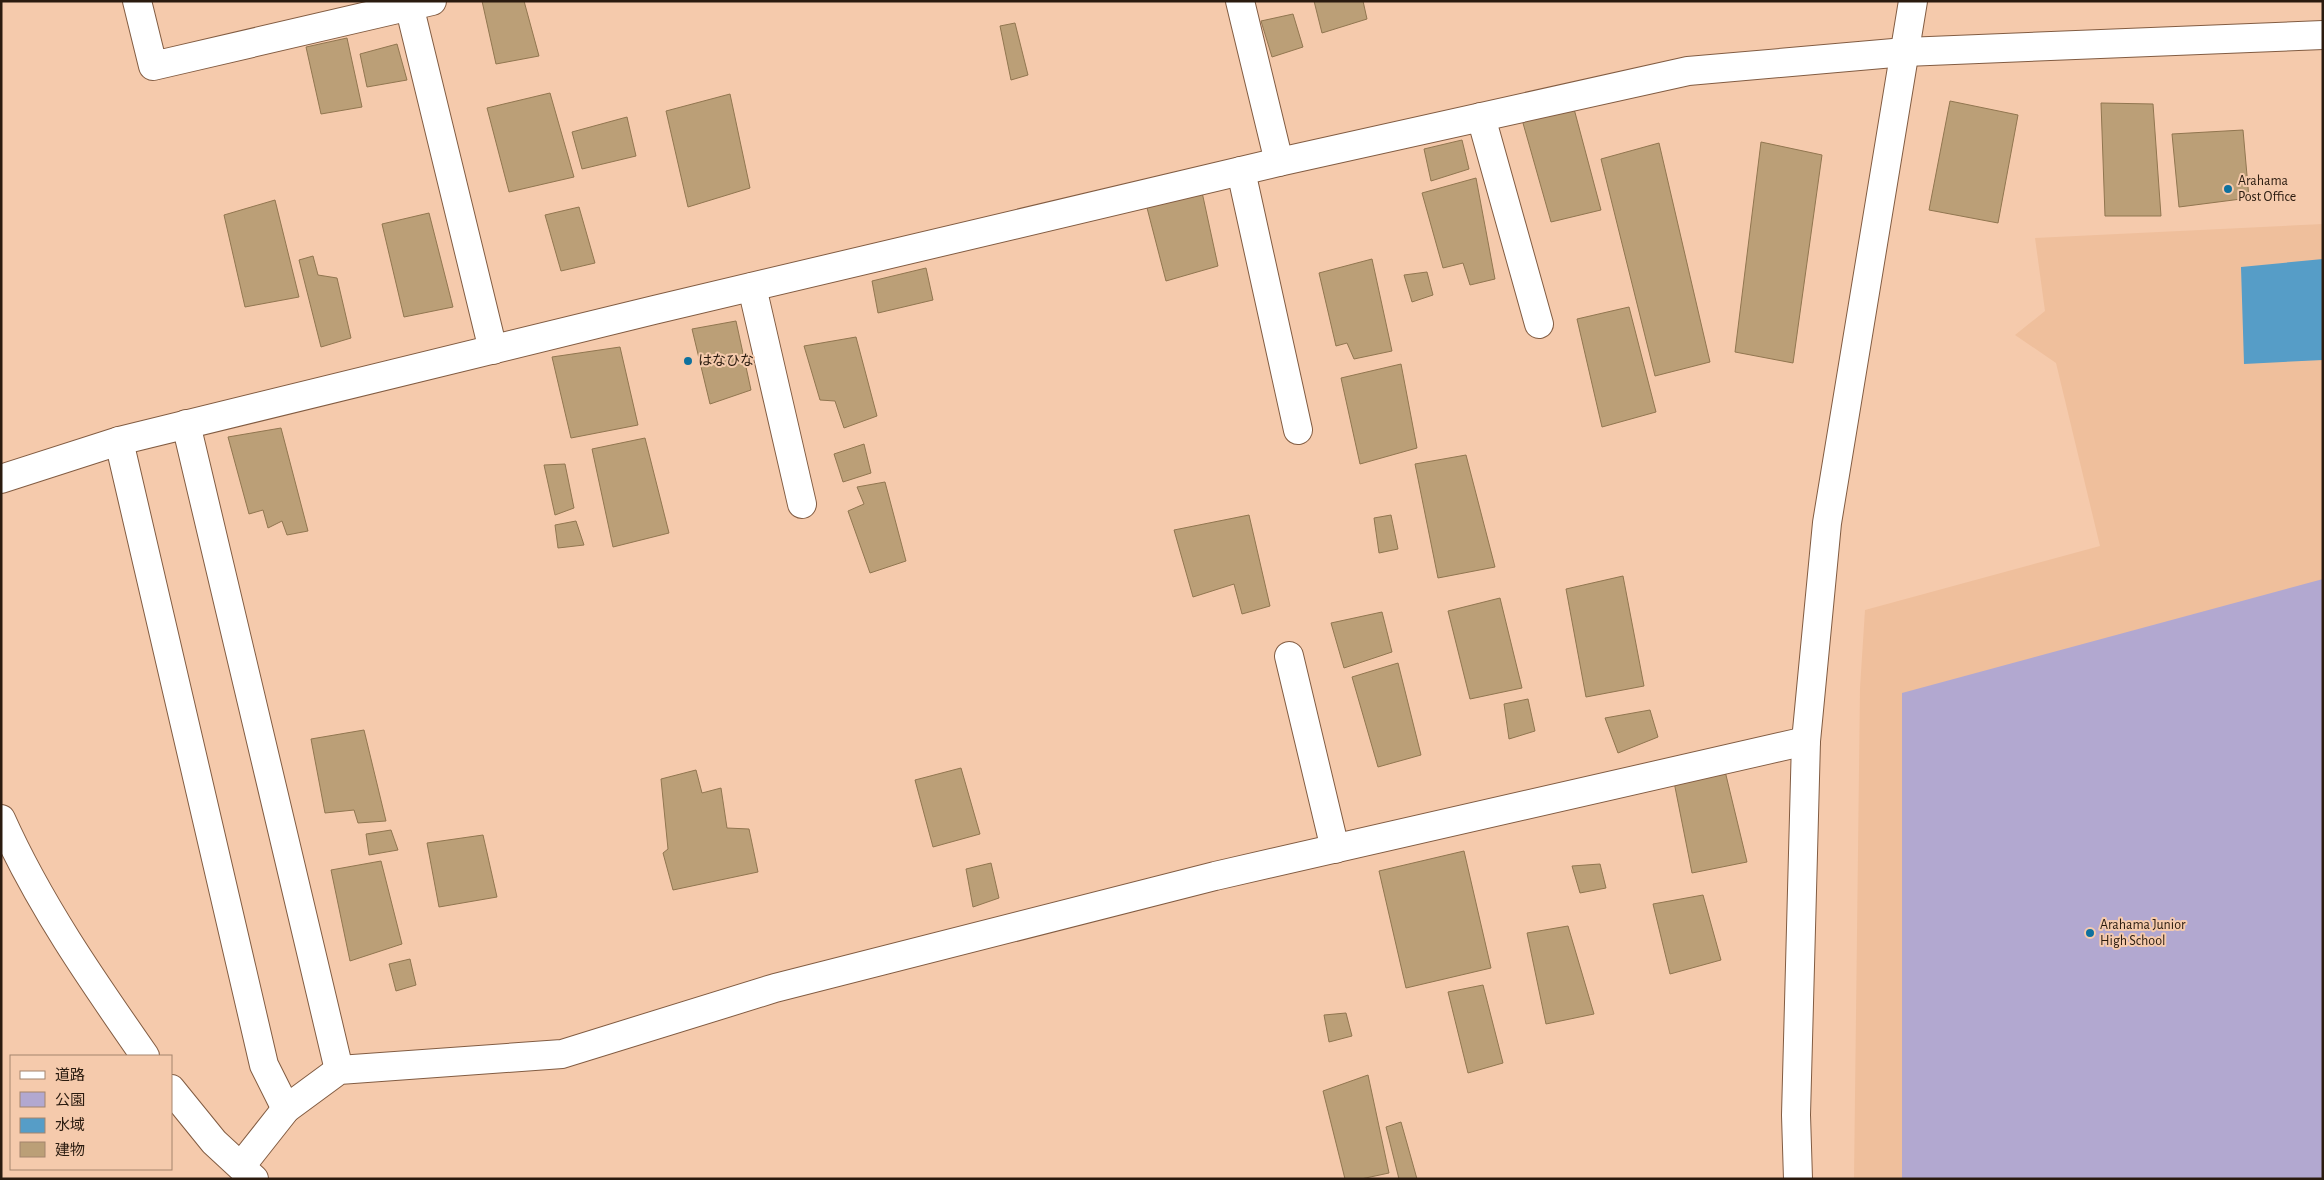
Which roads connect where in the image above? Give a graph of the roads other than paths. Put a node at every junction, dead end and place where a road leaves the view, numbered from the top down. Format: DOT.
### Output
graph roads {
  1 [pos="137,1"];
  2 [pos="1240,1"];
  3 [pos="1913,1"];
  4 [pos="416,3"];
  5 [pos="2323,34"];
  6 [pos="1905,52"];
  7 [pos="1481,117"];
  8 [pos="1279,162"];
  9 [pos="1241,171"];
  10 [pos="752,287"];
  11 [pos="1539,324"];
  12 [pos="493,350"];
  13 [pos="186,424"];
  14 [pos="1298,430"];
  15 [pos="119,441"];
  16 [pos="1,479"];
  17 [pos="802,504"];
  18 [pos="1289,656"];
  19 [pos="1806,741"];
  20 [pos="1,819"];
  21 [pos="1335,849"];
  22 [pos="144,1055"];
  23 [pos="339,1070"];
  24 [pos="172,1090"];
  25 [pos="286,1109"];
  26 [pos="248,1172"];
  27 [pos="1798,1179"];
  1 -- 4 [label="street"];
  2 -- 8 [label="street"];
  3 -- 6 [label="street"];
  4 -- 12 [label="street"];
  5 -- 6 [label="street"];
  6 -- 7 [label="street"];
  6 -- 19 [label="street"];
  7 -- 8 [label="street"];
  7 -- 11 [label="street"];
  8 -- 9 [label="street"];
  9 -- 10 [label="street"];
  9 -- 14 [label="street"];
  10 -- 12 [label="street"];
  10 -- 17 [label="street"];
  12 -- 13 [label="street"];
  13 -- 15 [label="street"];
  13 -- 23 [label="street"];
  15 -- 16 [label="street"];
  15 -- 25 [label="street"];
  18 -- 21 [label="street"];
  19 -- 21 [label="street"];
  19 -- 27 [label="street"];
  20 -- 22 [label="street"];
  21 -- 23 [label="street"];
  23 -- 25 [label="street"];
  24 -- 26 [label="street"];
  25 -- 26 [label="street"];
}
